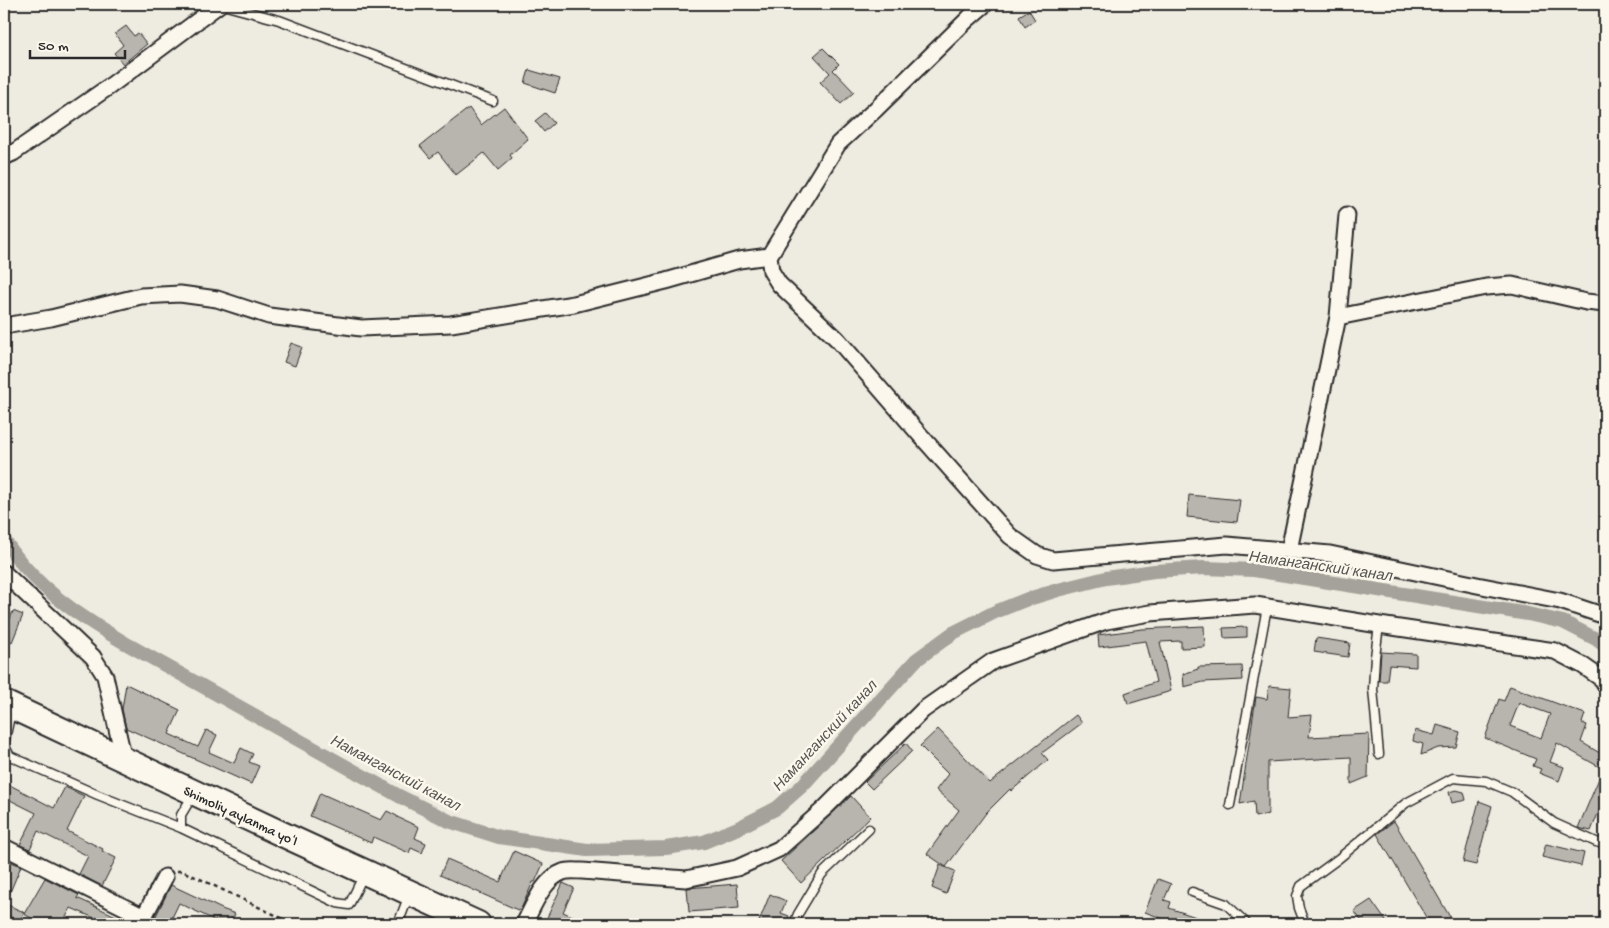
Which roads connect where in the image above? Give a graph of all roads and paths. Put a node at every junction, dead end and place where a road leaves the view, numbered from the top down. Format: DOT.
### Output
graph roads {
  1 [pos="220,4"];
  2 [pos="985,4"];
  3 [pos="493,101"];
  4 [pos="4,157"];
  5 [pos="1347,215"];
  6 [pos="769,256"];
  7 [pos="1605,304"];
  8 [pos="1338,317"];
  9 [pos="4,326"];
  10 [pos="1289,550"];
  11 [pos="4,573"];
  12 [pos="1267,607"];
  13 [pos="1605,616"];
  14 [pos="1379,626"];
  15 [pos="1605,684"];
  16 [pos="8,705"];
  17 [pos="1379,754"];
  18 [pos="124,760"];
  19 [pos="194,793"];
  20 [pos="1230,805"];
  21 [pos="181,828"];
  22 [pos="869,829"];
  23 [pos="1605,844"];
  24 [pos="4,847"];
  25 [pos="365,872"];
  26 [pos="165,877"];
  27 [pos="1192,892"];
  28 [pos="410,893"];
  29 [pos="142,921"];
  30 [pos="294,924"];
  31 [pos="398,924"];
  32 [pos="478,924"];
  33 [pos="524,924"];
  34 [pos="794,924"];
  35 [pos="1248,924"];
  36 [pos="1305,924"];
  1 -- 3 [label="lane"];
  1 -- 4 [label="street"];
  2 -- 6 [label="street"];
  5 -- 8 [label="street"];
  6 -- 9 [label="street"];
  6 -- 10 [label="street"];
  7 -- 8 [label="street"];
  8 -- 10 [label="street"];
  10 -- 13 [label="street"];
  11 -- 18 [label="street"];
  12 -- 14 [label="street"];
  12 -- 20 [label="lane"];
  12 -- 33 [label="street"];
  14 -- 15 [label="street"];
  14 -- 17 [label="lane"];
  16 -- 18 [label="main road, Shimoliy aylanma yoʻl"];
  16 -- 21 [label="lane"];
  18 -- 19 [label="main road, Shimoliy aylanma yoʻl"];
  19 -- 21 [label="lane"];
  19 -- 25 [label="main road, Shimoliy aylanma yoʻl"];
  21 -- 25 [label="lane"];
  22 -- 34 [label="lane"];
  23 -- 36 [label="lane"];
  24 -- 29 [label="street"];
  25 -- 28 [label="main road, Shimoliy aylanma yoʻl"];
  26 -- 29 [label="street"];
  26 -- 30 [label="path"];
  27 -- 35 [label="lane"];
  28 -- 31 [label="lane"];
  28 -- 32 [label="main road, Shimoliy aylanma yoʻl"];
}
